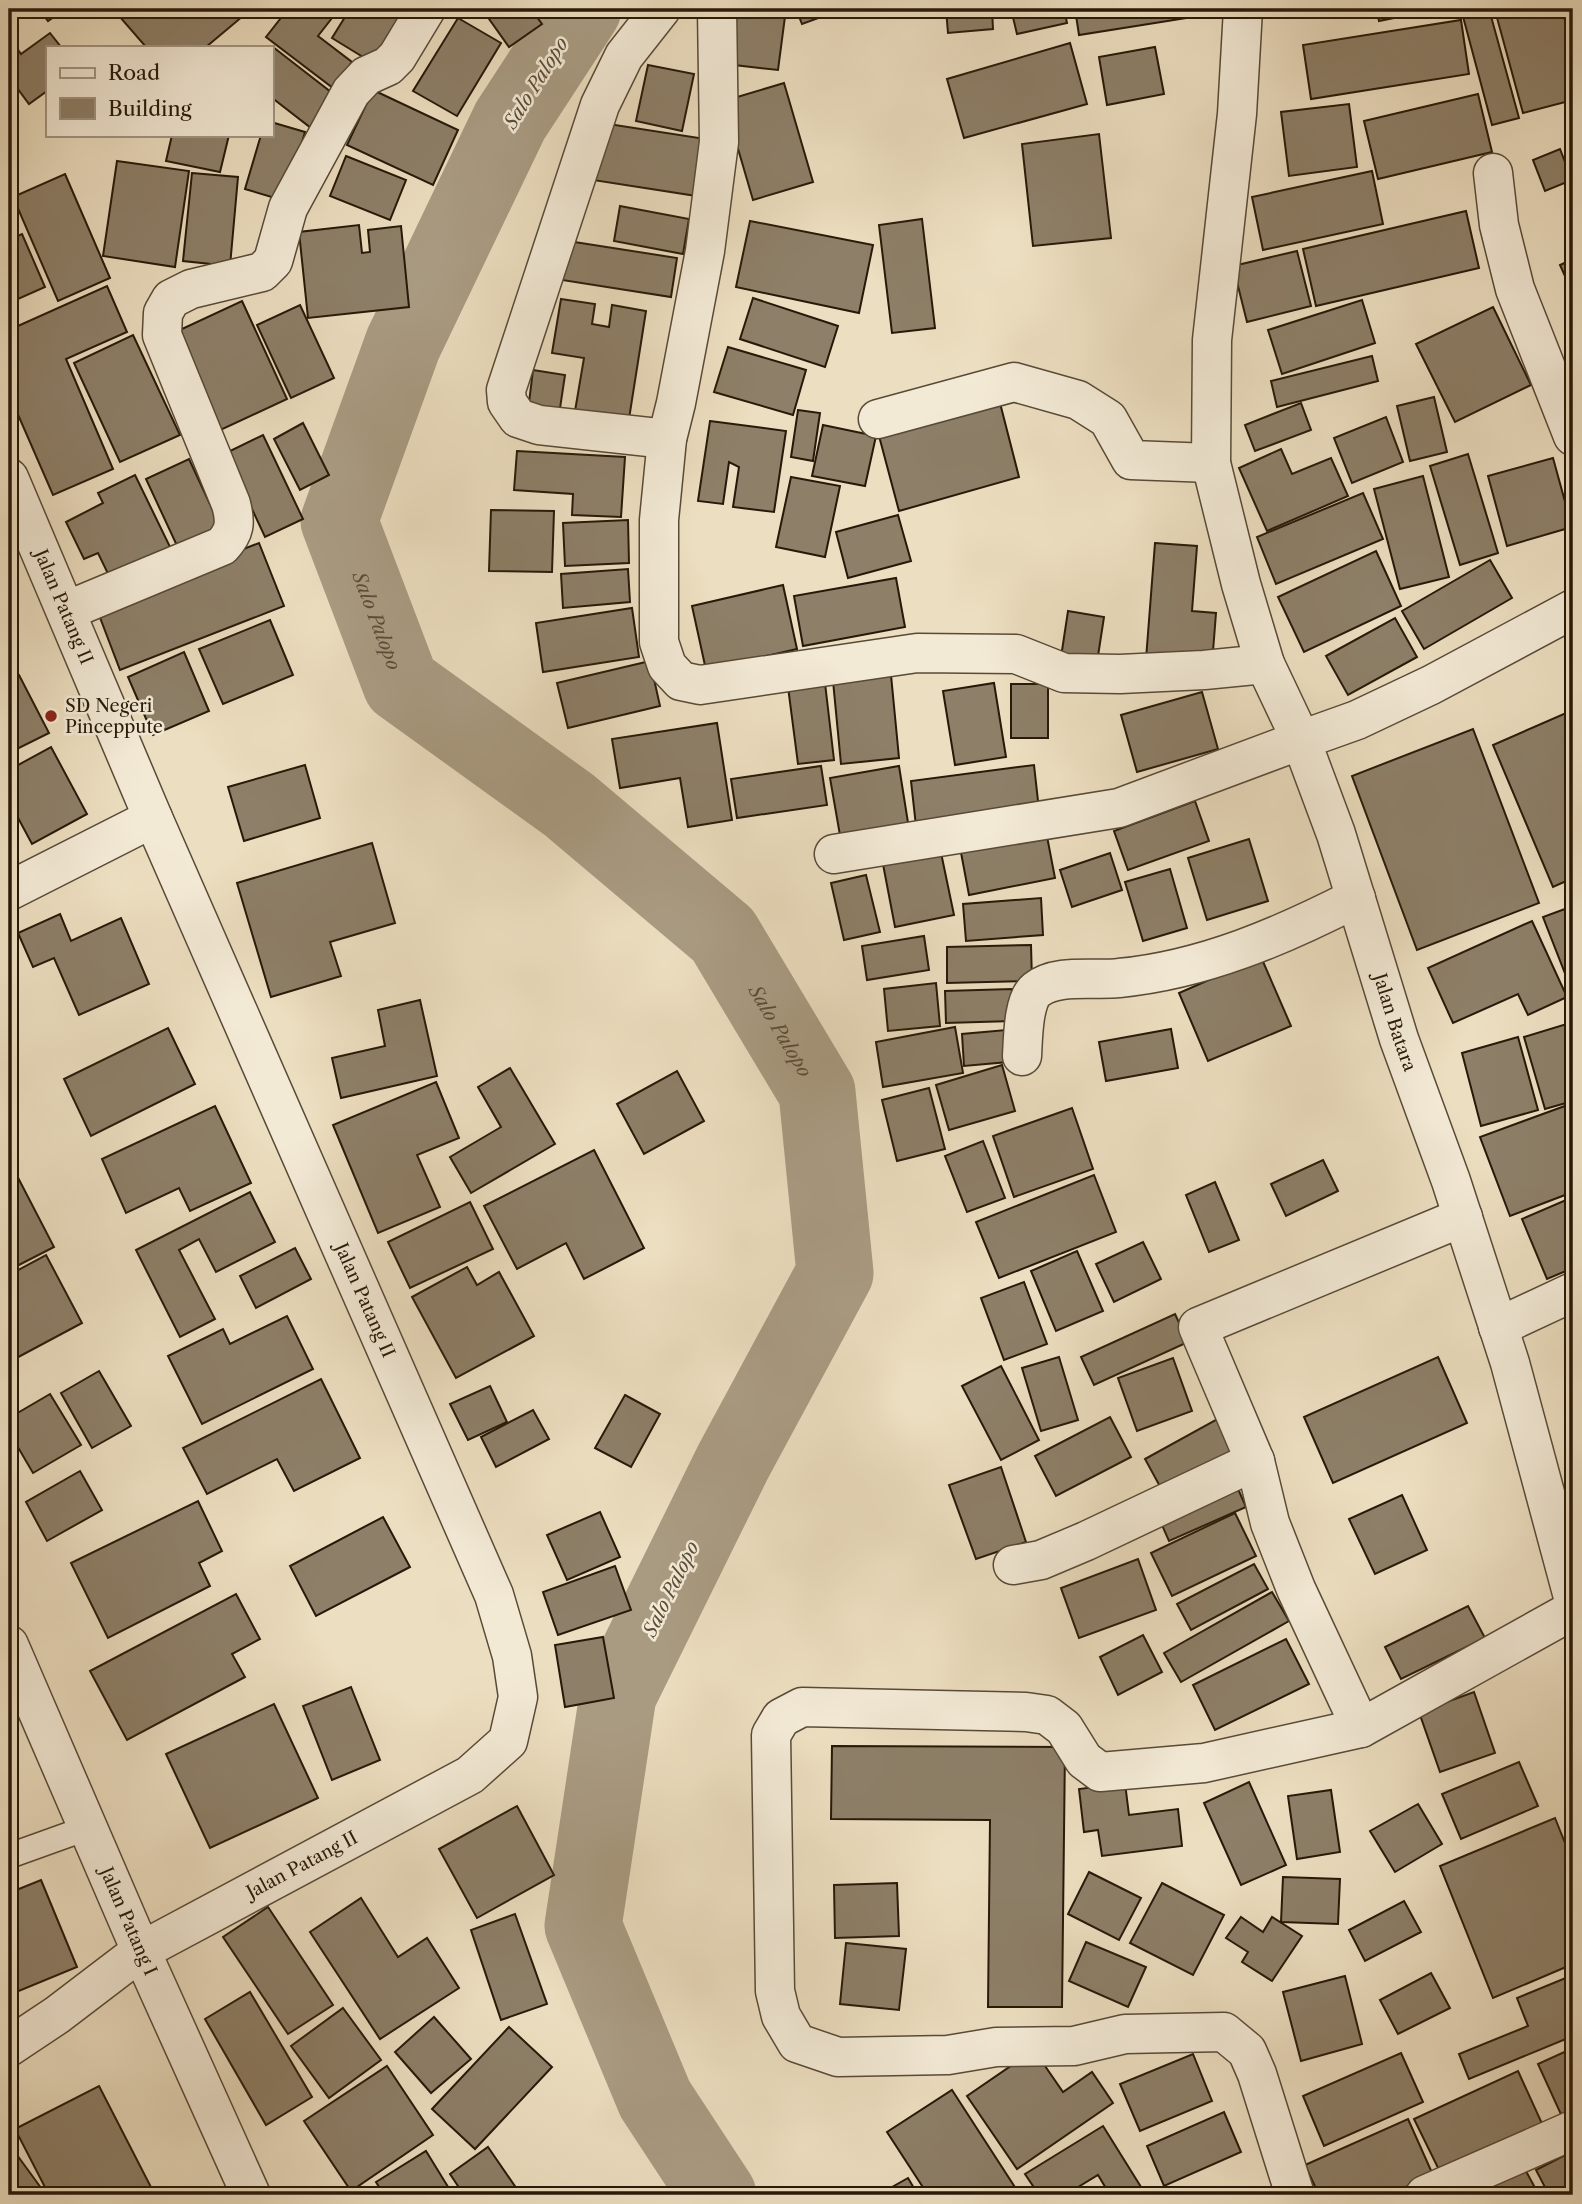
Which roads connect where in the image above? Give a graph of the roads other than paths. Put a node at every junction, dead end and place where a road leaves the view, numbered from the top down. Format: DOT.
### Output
graph roads {
  1 [pos="426,9"];
  2 [pos="661,9"];
  3 [pos="717,9"];
  4 [pos="1243,9"];
  5 [pos="1493,173"];
  6 [pos="878,419"];
  7 [pos="1573,436"];
  8 [pos="667,439"];
  9 [pos="1211,463"];
  10 [pos="9,478"];
  11 [pos="1573,609"];
  12 [pos="66,611"];
  13 [pos="1265,664"];
  14 [pos="1301,740"];
  15 [pos="153,818"];
  16 [pos="834,854"];
  17 [pos="9,891"];
  18 [pos="1356,898"];
  19 [pos="1021,1056"];
  20 [pos="1463,1217"];
  21 [pos="1573,1292"];
  22 [pos="1498,1327"];
  23 [pos="1255,1461"];
  24 [pos="1013,1565"];
  25 [pos="1573,1597"];
  26 [pos="1573,1611"];
  27 [pos="9,1645"];
  28 [pos="1361,1728"];
  29 [pos="87,1828"];
  30 [pos="9,1856"];
  31 [pos="141,1951"];
  32 [pos="9,2047"];
  33 [pos="1573,2130"];
  34 [pos="251,2195"];
  35 [pos="1295,2195"];
  36 [pos="1425,2195"];
  1 -- 12 [label="street"];
  2 -- 8 [label="street"];
  3 -- 8 [label="street"];
  4 -- 9 [label="street, Jalan Batara"];
  5 -- 7 [label="street"];
  6 -- 9 [label="street"];
  8 -- 13 [label="street"];
  9 -- 13 [label="street, Jalan Batara"];
  10 -- 12 [label="street, Jalan Patang II"];
  11 -- 14 [label="street"];
  12 -- 15 [label="street, Jalan Patang II"];
  13 -- 14 [label="street, Jalan Batara"];
  14 -- 16 [label="street"];
  14 -- 18 [label="street, Jalan Batara"];
  15 -- 17 [label="street"];
  15 -- 31 [label="street, Jalan Patang II"];
  18 -- 19 [label="street"];
  18 -- 20 [label="street, Jalan Batara"];
  20 -- 22 [label="street, Jalan Batara"];
  20 -- 23 [label="street"];
  21 -- 22 [label="street"];
  22 -- 25 [label="street, Jalan Batara"];
  23 -- 24 [label="street"];
  23 -- 28 [label="street"];
  26 -- 28 [label="street"];
  27 -- 29 [label="street, Jalan Patang I"];
  28 -- 35 [label="street"];
  29 -- 30 [label="lane"];
  29 -- 31 [label="street, Jalan Patang I"];
  31 -- 32 [label="street, Jalan Patang II"];
  31 -- 34 [label="street, Jalan Patang I"];
  33 -- 36 [label="street"];
}
